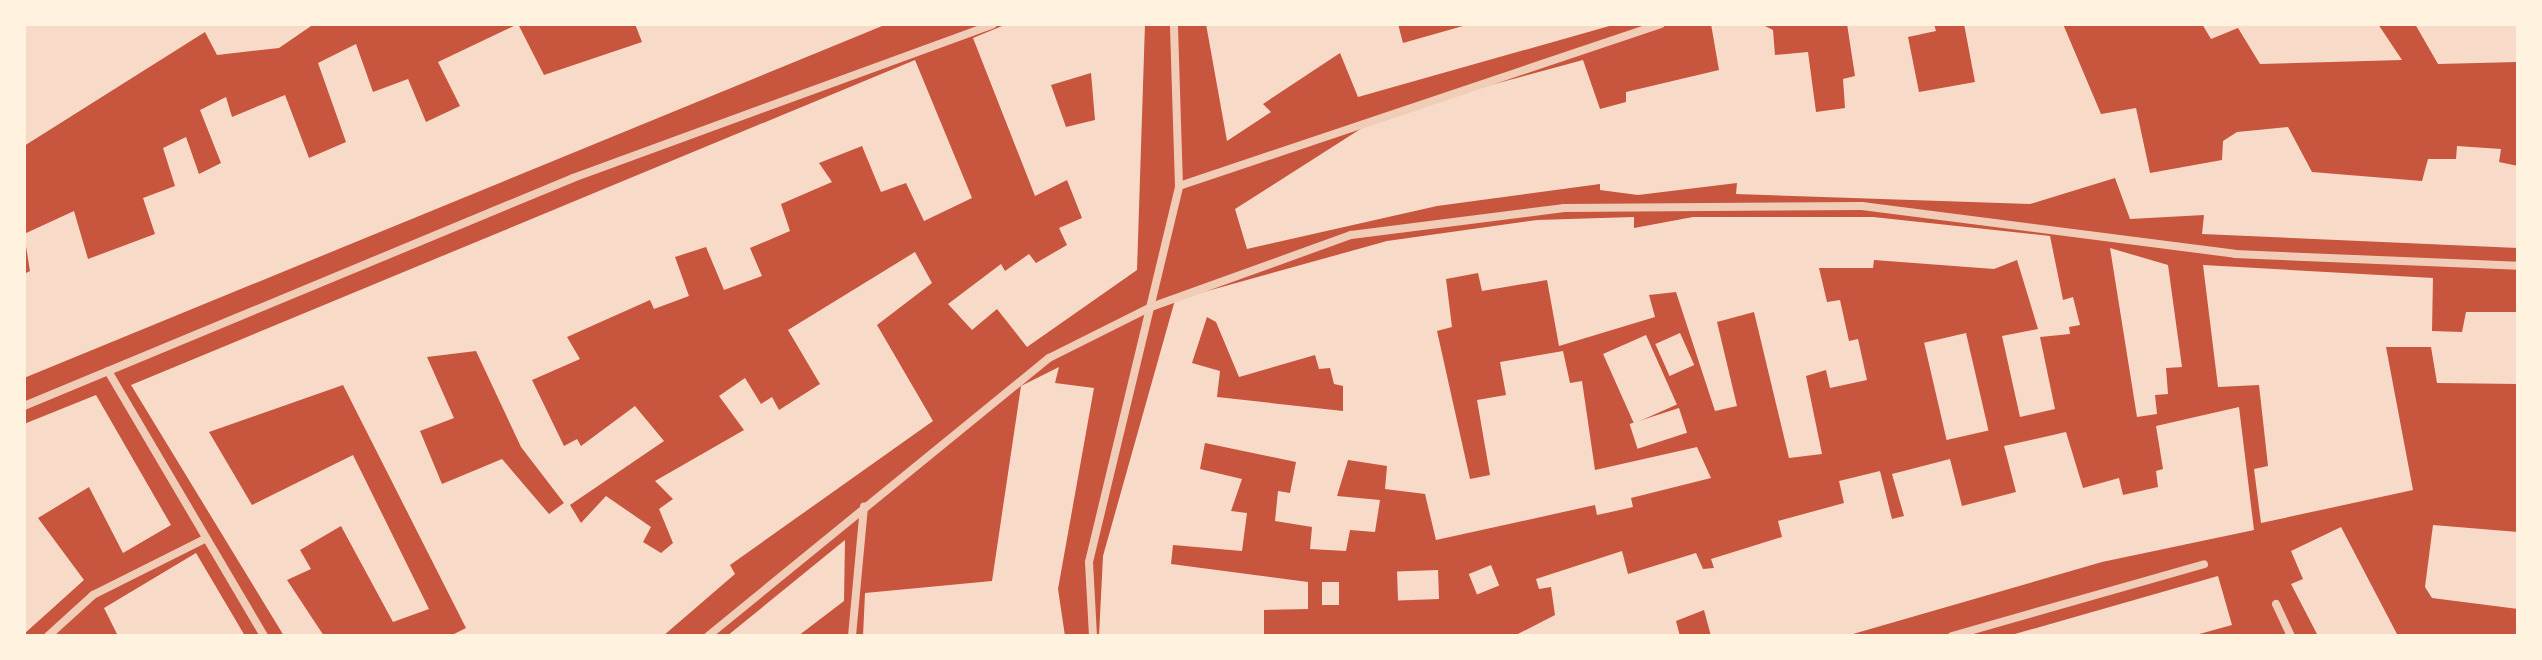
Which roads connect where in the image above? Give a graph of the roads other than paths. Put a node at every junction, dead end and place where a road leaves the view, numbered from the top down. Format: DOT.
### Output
graph roads {
  1 [pos="993,24"];
  2 [pos="1174,24"];
  3 [pos="1661,24"];
  4 [pos="1179,186"];
  5 [pos="2518,266"];
  6 [pos="1151,307"];
  7 [pos="108,371"];
  8 [pos="24,406"];
  9 [pos="864,507"];
  10 [pos="205,539"];
  11 [pos="2204,564"];
  12 [pos="2276,604"];
  13 [pos="48,636"];
  14 [pos="264,636"];
  15 [pos="708,636"];
  16 [pos="852,636"];
  17 [pos="1093,636"];
  18 [pos="1952,636"];
  19 [pos="2291,636"];
  1 -- 7 [label="street"];
  2 -- 4 [label="street"];
  3 -- 4 [label="street"];
  4 -- 6 [label="street"];
  5 -- 6 [label="street"];
  6 -- 9 [label="street"];
  6 -- 17 [label="street"];
  7 -- 8 [label="street"];
  7 -- 10 [label="street"];
  9 -- 15 [label="street"];
  9 -- 16 [label="street"];
  10 -- 13 [label="street"];
  10 -- 14 [label="street"];
  11 -- 18 [label="street"];
  12 -- 19 [label="street"];
}
